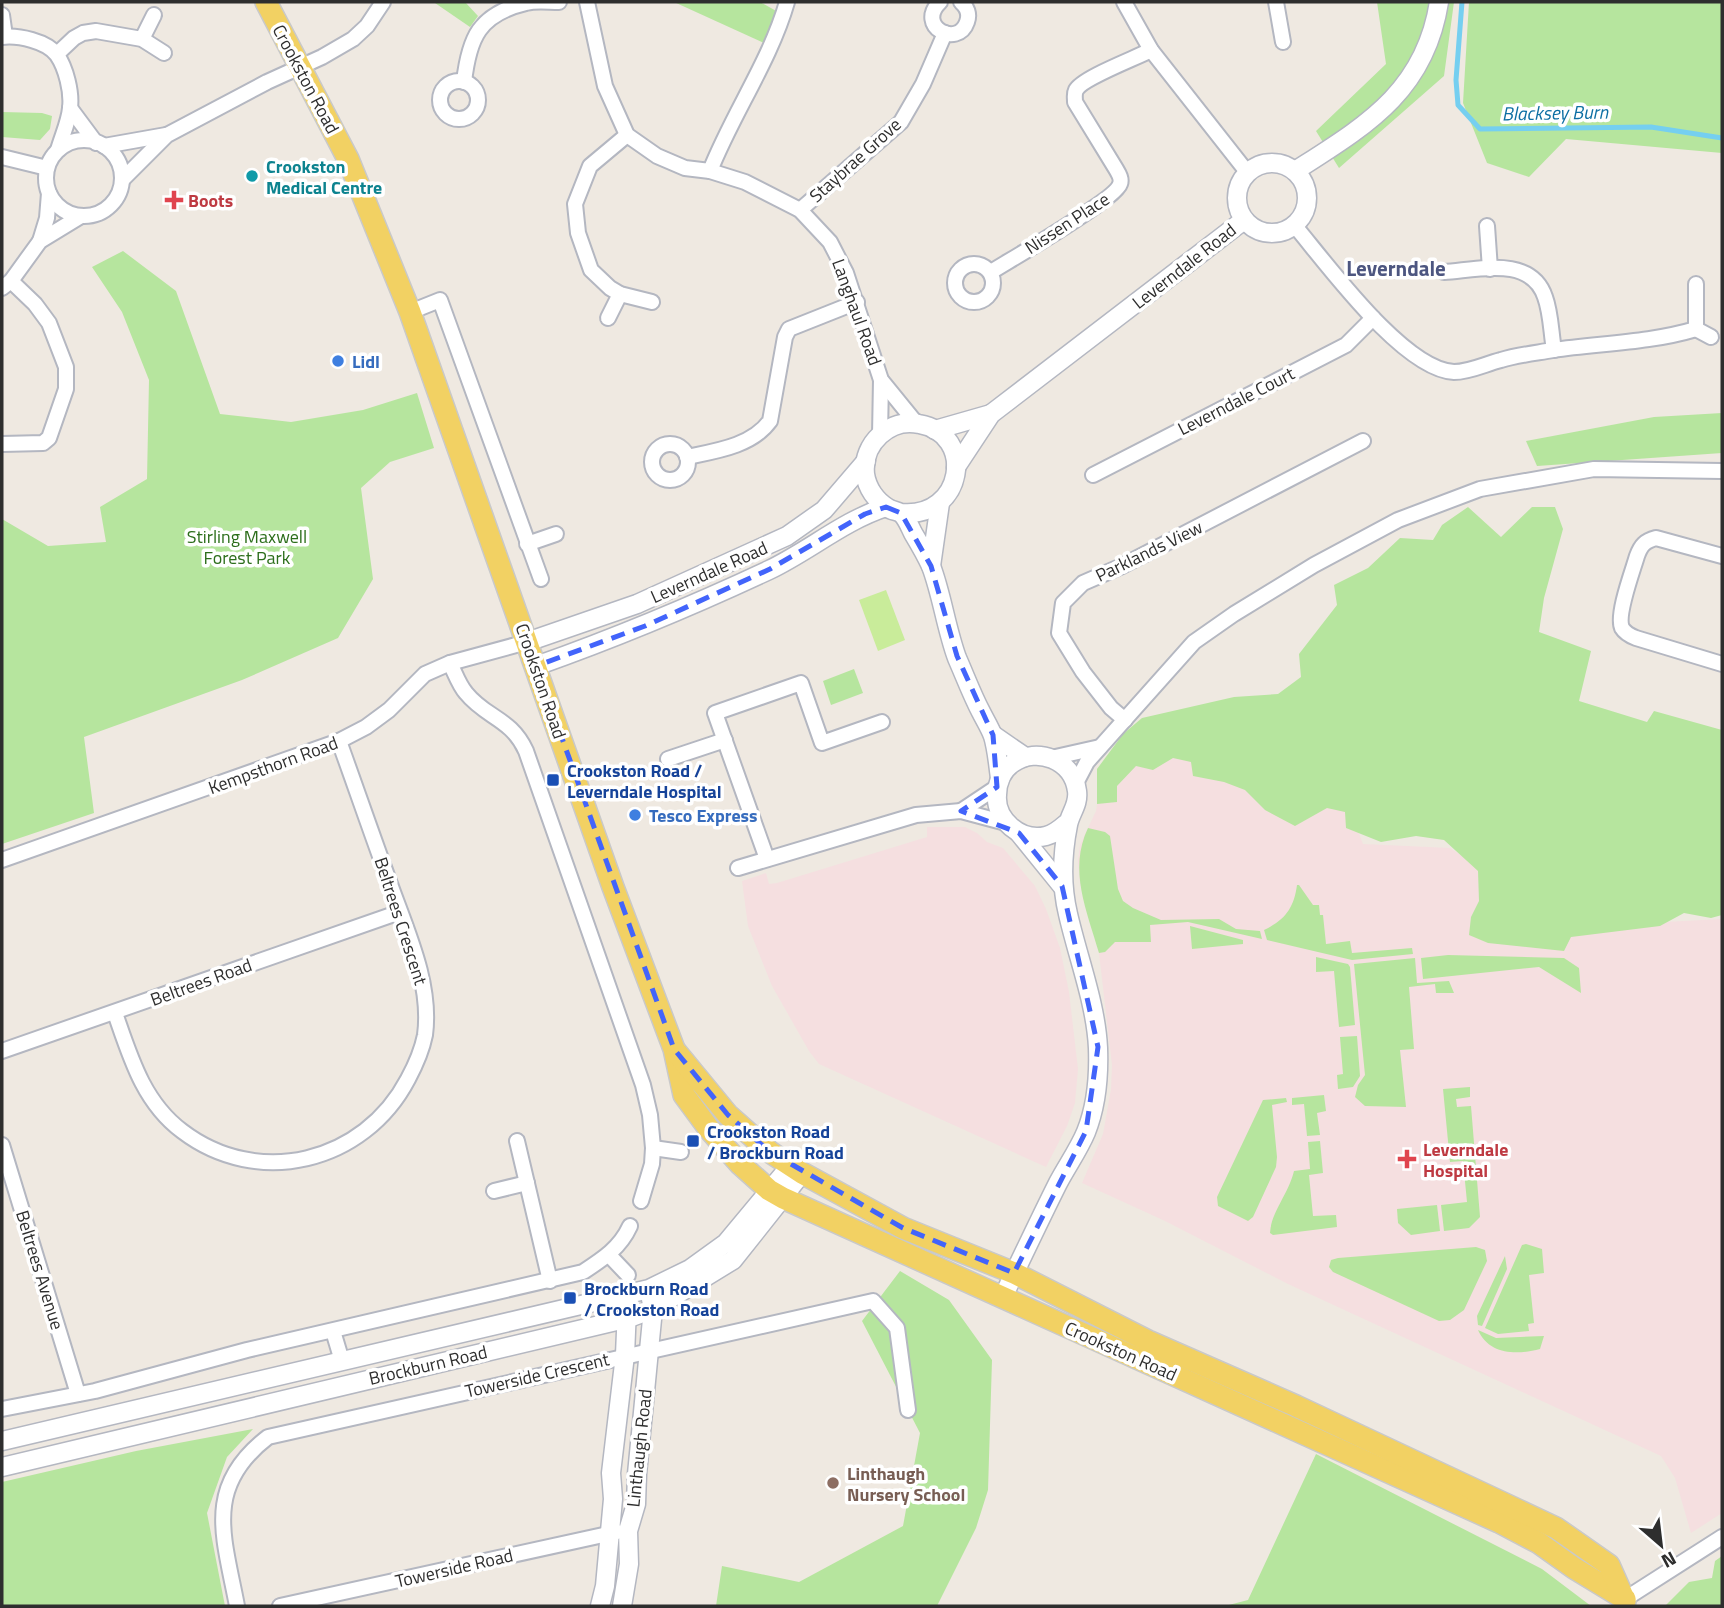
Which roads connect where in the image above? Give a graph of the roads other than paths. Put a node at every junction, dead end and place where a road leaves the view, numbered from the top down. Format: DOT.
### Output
graph roads {
  1 [pos="266,2"];
  2 [pos="383,2"];
  3 [pos="559,2"];
  4 [pos="587,2"];
  5 [pos="787,2"];
  6 [pos="940,2"];
  7 [pos="961,2"];
  8 [pos="1125,2"];
  9 [pos="1276,2"];
  10 [pos="1438,2"];
  11 [pos="2,15"];
  12 [pos="154,15"];
  13 [pos="945,33"];
  14 [pos="3,37"];
  15 [pos="142,39"];
  16 [pos="1283,41"];
  17 [pos="1151,50"];
  18 [pos="164,53"];
  19 [pos="57,54"];
  20 [pos="300,66"];
  21 [pos="464,82"];
  22 [pos="70,108"];
  23 [pos="167,135"];
  24 [pos="627,135"];
  25 [pos="100,144"];
  26 [pos="58,150"];
  27 [pos="2,157"];
  28 [pos="47,168"];
  29 [pos="710,171"];
  30 [pos="1247,172"];
  31 [pos="1295,172"];
  32 [pos="122,180"];
  33 [pos="50,193"];
  34 [pos="800,210"];
  35 [pos="81,216"];
  36 [pos="1244,220"];
  37 [pos="1295,226"];
  38 [pos="1487,226"];
  39 [pos="40,241"];
  40 [pos="1490,269"];
  41 [pos="991,272"];
  42 [pos="1444,272"];
  43 [pos="6,284"];
  44 [pos="1696,284"];
  45 [pos="620,294"];
  46 [pos="652,302"];
  47 [pos="857,302"];
  48 [pos="410,312"];
  49 [pos="608,318"];
  50 [pos="1373,318"];
  51 [pos="1696,329"];
  52 [pos="1711,337"];
  53 [pos="1554,350"];
  54 [pos="881,380"];
  55 [pos="991,414"];
  56 [pos="916,423"];
  57 [pos="935,430"];
  58 [pos="880,435"];
  59 [pos="1363,441"];
  60 [pos="2,444"];
  61 [pos="687,457"];
  62 [pos="866,461"];
  63 [pos="957,467"];
  64 [pos="1722,471"];
  65 [pos="1093,475"];
  66 [pos="940,503"];
  67 [pos="894,510"];
  68 [pos="556,534"];
  69 [pos="527,544"];
  70 [pos="1722,556"];
  71 [pos="931,566"];
  72 [pos="541,579"];
  73 [pos="527,642"];
  74 [pos="450,663"];
  75 [pos="1722,664"];
  76 [pos="536,666"];
  77 [pos="1125,720"];
  78 [pos="882,722"];
  79 [pos="993,735"];
  80 [pos="725,740"];
  81 [pos="339,741"];
  82 [pos="1100,747"];
  83 [pos="1025,757"];
  84 [pos="1051,758"];
  85 [pos="668,759"];
  86 [pos="999,783"];
  87 [pos="1076,783"];
  88 [pos="961,811"];
  89 [pos="1068,822"];
  90 [pos="1013,828"];
  91 [pos="767,859"];
  92 [pos="2,860"];
  93 [pos="738,869"];
  94 [pos="1062,886"];
  95 [pos="400,912"];
  96 [pos="115,1013"];
  97 [pos="674,1049"];
  98 [pos="2,1051"];
  99 [pos="517,1141"];
  100 [pos="2,1145"];
  101 [pos="653,1148"];
  102 [pos="681,1152"];
  103 [pos="797,1169"];
  104 [pos="527,1183"];
  105 [pos="494,1191"];
  106 [pos="776,1194"];
  107 [pos="641,1201"];
  108 [pos="630,1226"];
  109 [pos="609,1255"];
  110 [pos="1014,1273"];
  111 [pos="628,1275"];
  112 [pos="550,1281"];
  113 [pos="649,1289"];
  114 [pos="626,1294"];
  115 [pos="1003,1297"];
  116 [pos="653,1309"];
  117 [pos="629,1318"];
  118 [pos="333,1331"];
  119 [pos="648,1350"];
  120 [pos="625,1355"];
  121 [pos="342,1361"];
  122 [pos="78,1394"];
  123 [pos="2,1409"];
  124 [pos="908,1410"];
  125 [pos="2,1441"];
  126 [pos="2,1466"];
  127 [pos="628,1531"];
  128 [pos="609,1533"];
  129 [pos="1722,1537"];
  130 [pos="1626,1602"];
  131 [pos="237,1606"];
  132 [pos="280,1606"];
  133 [pos="600,1606"];
  134 [pos="622,1606"];
  1 -- 20 [label="main road, Crookston Road"];
  2 -- 20 [label="street"];
  3 -- 21 [label="street"];
  4 -- 24 [label="street"];
  5 -- 29 [label="street"];
  6 -- 13 [label="street"];
  7 -- 13 [label="street, Staybrae Grove"];
  8 -- 17 [label="street"];
  9 -- 16 [label="street"];
  10 -- 31 [label="street"];
  11 -- 14 [label="street"];
  12 -- 15 [label="street"];
  13 -- 34 [label="street, Staybrae Grove"];
  14 -- 19 [label="street"];
  15 -- 18 [label="street"];
  15 -- 19 [label="street"];
  17 -- 30 [label="street"];
  17 -- 41 [label="street, Nissen Place"];
  19 -- 22 [label="street"];
  20 -- 23 [label="street"];
  20 -- 48 [label="main road, Crookston Road"];
  22 -- 25 [label="street"];
  22 -- 26 [label="street"];
  23 -- 25 [label="street"];
  23 -- 32 [label="street"];
  24 -- 29 [label="street, Langhaul Road"];
  24 -- 45 [label="street"];
  25 -- 26 [label="street"];
  25 -- 32 [label="street"];
  26 -- 28 [label="street"];
  27 -- 28 [label="street"];
  28 -- 33 [label="street"];
  29 -- 34 [label="street, Langhaul Road"];
  30 -- 31 [label="street"];
  30 -- 36 [label="street"];
  31 -- 37 [label="street"];
  32 -- 35 [label="street"];
  33 -- 35 [label="street"];
  33 -- 39 [label="street"];
  34 -- 47 [label="street, Langhaul Road"];
  35 -- 39 [label="street"];
  36 -- 37 [label="street"];
  36 -- 55 [label="street, Leverndale Road"];
  37 -- 50 [label="street"];
  38 -- 40 [label="street"];
  39 -- 43 [label="street"];
  40 -- 42 [label="street"];
  40 -- 53 [label="street"];
  43 -- 60 [label="street"];
  44 -- 51 [label="street"];
  45 -- 46 [label="street"];
  45 -- 49 [label="street"];
  47 -- 54 [label="street, Langhaul Road"];
  47 -- 61 [label="street"];
  48 -- 69 [label="street"];
  48 -- 73 [label="main road, Crookston Road"];
  50 -- 53 [label="street"];
  50 -- 65 [label="street, Leverndale Court"];
  51 -- 52 [label="street"];
  51 -- 53 [label="street"];
  54 -- 56 [label="street, Langhaul Road"];
  54 -- 58 [label="street, Langhaul Road"];
  55 -- 57 [label="street, Leverndale Road"];
  55 -- 63 [label="street, Leverndale Road"];
  56 -- 57 [label="street"];
  56 -- 58 [label="street"];
  57 -- 63 [label="street"];
  58 -- 62 [label="street"];
  59 -- 77 [label="street, Parklands View"];
  62 -- 67 [label="street"];
  62 -- 73 [label="street, Leverndale Road"];
  63 -- 66 [label="street"];
  64 -- 77 [label="street"];
  66 -- 67 [label="street"];
  66 -- 71 [label="street"];
  67 -- 71 [label="street"];
  67 -- 76 [label="street, Leverndale Road"];
  68 -- 69 [label="street"];
  69 -- 72 [label="street"];
  70 -- 75 [label="street"];
  71 -- 79 [label="street"];
  73 -- 74 [label="street, Kempsthorn Road"];
  73 -- 76 [label="main road, Crookston Road"];
  74 -- 81 [label="street, Kempsthorn Road"];
  74 -- 101 [label="street"];
  76 -- 97 [label="main road, Crookston Road"];
  77 -- 82 [label="street"];
  78 -- 80 [label="street"];
  79 -- 83 [label="street"];
  79 -- 86 [label="street"];
  80 -- 85 [label="street"];
  80 -- 91 [label="street"];
  81 -- 92 [label="street, Kempsthorn Road"];
  81 -- 95 [label="street, Beltrees Crescent"];
  82 -- 84 [label="street"];
  82 -- 87 [label="street"];
  83 -- 84 [label="street"];
  83 -- 86 [label="street"];
  84 -- 87 [label="street"];
  86 -- 88 [label="street"];
  86 -- 90 [label="street"];
  87 -- 89 [label="street"];
  88 -- 90 [label="street"];
  88 -- 91 [label="street"];
  89 -- 90 [label="street"];
  89 -- 94 [label="street"];
  90 -- 94 [label="street"];
  91 -- 93 [label="street"];
  94 -- 110 [label="street"];
  95 -- 96 [label="street, Beltrees Road"];
  95 -- 96 [label="street, Beltrees Crescent"];
  96 -- 98 [label="street, Beltrees Road"];
  97 -- 103 [label="main road, Crookston Road"];
  97 -- 106 [label="main road, Crookston Road"];
  99 -- 104 [label="street"];
  100 -- 122 [label="street, Beltrees Avenue"];
  101 -- 102 [label="street"];
  101 -- 107 [label="street"];
  103 -- 106 [label="street, Brockburn Road"];
  103 -- 110 [label="main road, Crookston Road"];
  104 -- 105 [label="street"];
  104 -- 112 [label="street"];
  106 -- 113 [label="street, Brockburn Road"];
  106 -- 115 [label="main road, Crookston Road"];
  106 -- 116 [label="street, Brockburn Road"];
  108 -- 109 [label="street"];
  109 -- 111 [label="street"];
  109 -- 112 [label="street"];
  110 -- 115 [label="street"];
  110 -- 130 [label="main road, Crookston Road"];
  112 -- 118 [label="street"];
  113 -- 114 [label="street, Brockburn Road"];
  113 -- 116 [label="street, Linthaugh Road"];
  114 -- 117 [label="street, Linthaugh Road"];
  114 -- 121 [label="street, Brockburn Road"];
  115 -- 130 [label="main road, Crookston Road"];
  116 -- 117 [label="street, Brockburn Road"];
  116 -- 119 [label="street, Linthaugh Road"];
  117 -- 120 [label="street, Linthaugh Road"];
  117 -- 126 [label="street, Brockburn Road"];
  118 -- 121 [label="street"];
  118 -- 122 [label="street"];
  119 -- 120 [label="street, Towerside Crescent"];
  119 -- 124 [label="street, Towerside Crescent"];
  119 -- 127 [label="street, Linthaugh Road"];
  120 -- 128 [label="street, Linthaugh Road"];
  120 -- 131 [label="street, Towerside Crescent"];
  121 -- 125 [label="street, Brockburn Road"];
  122 -- 123 [label="street"];
  127 -- 128 [label="street, Towerside Road"];
  127 -- 134 [label="street, Linthaugh Road"];
  128 -- 132 [label="street, Towerside Road"];
  128 -- 133 [label="street, Linthaugh Road"];
  129 -- 130 [label="street"];
}
